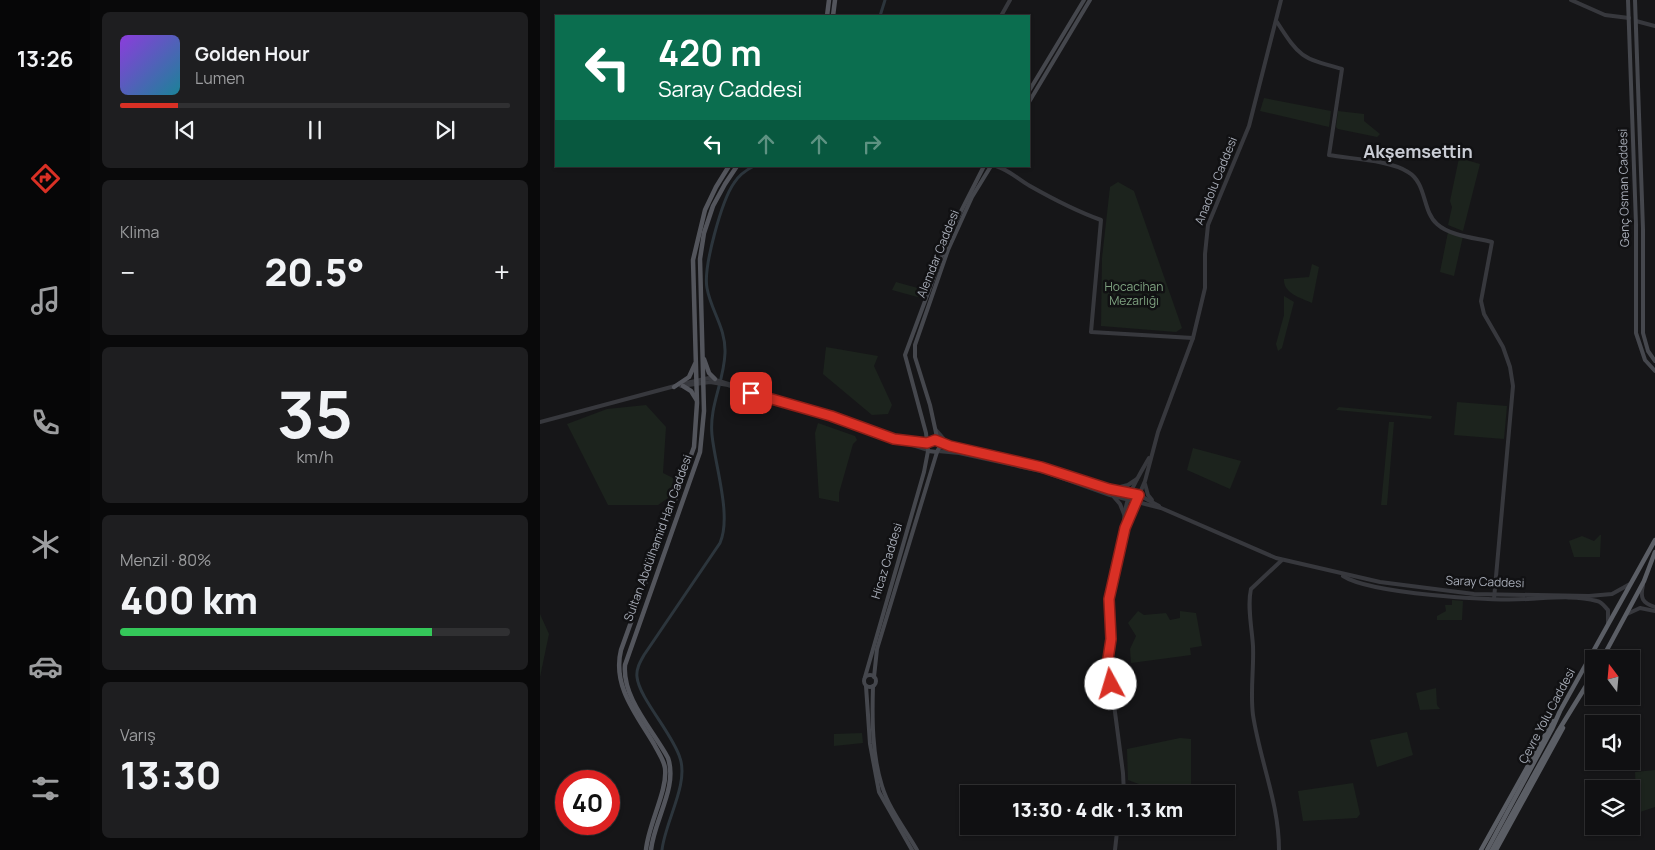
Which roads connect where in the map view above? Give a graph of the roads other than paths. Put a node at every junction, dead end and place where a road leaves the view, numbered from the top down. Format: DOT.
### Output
graph roads {
  1 [pos="829,0"];
  2 [pos="835,0"];
  3 [pos="1010,0"];
  4 [pos="1084,0"];
  5 [pos="1090,0"];
  6 [pos="1281,0"];
  7 [pos="1571,0"];
  8 [pos="1628,0"];
  9 [pos="1635,0"];
  10 [pos="827,15"];
  11 [pos="833,15"];
  12 [pos="1002,15"];
  13 [pos="1629,18"];
  14 [pos="1636,20"];
  15 [pos="1277,22"];
  16 [pos="1655,26"];
  17 [pos="1030,89"];
  18 [pos="1030,100"];
  19 [pos="728,167"];
  20 [pos="736,167"];
  21 [pos="984,167"];
  22 [pos="990,167"];
  23 [pos="1003,167"];
  24 [pos="1193,338"];
  25 [pos="702,350"];
  26 [pos="907,352"];
  27 [pos="915,356"];
  28 [pos="906,359"];
  29 [pos="696,360"];
  30 [pos="1655,361"];
  31 [pos="1655,370"];
  32 [pos="703,381"];
  33 [pos="716,381"];
  34 [pos="697,382"];
  35 [pos="683,386"];
  36 [pos="674,387"];
  37 [pos="697,402"];
  38 [pos="540,422"];
  39 [pos="936,430"];
  40 [pos="897,440"];
  41 [pos="939,442"];
  42 [pos="927,443"];
  43 [pos="950,446"];
  44 [pos="928,451"];
  45 [pos="937,452"];
  46 [pos="1151,456"];
  47 [pos="1139,476"];
  48 [pos="1145,481"];
  49 [pos="1109,489"];
  50 [pos="1131,493"];
  51 [pos="1110,495"];
  52 [pos="1139,495"];
  53 [pos="1129,499"];
  54 [pos="1136,501"];
  55 [pos="1155,503"];
  56 [pos="1161,508"];
  57 [pos="1125,516"];
  58 [pos="1125,528"];
  59 [pos="1655,535"];
  60 [pos="1655,540"];
  61 [pos="1650,548"];
  62 [pos="1655,554"];
  63 [pos="1282,560"];
  64 [pos="1644,581"];
  65 [pos="1630,584"];
  66 [pos="1495,597"];
  67 [pos="1655,607"];
  68 [pos="1655,611"];
  69 [pos="1623,620"];
  70 [pos="1608,626"];
  71 [pos="1607,650"];
  72 [pos="865,677"];
  73 [pos="874,677"];
  74 [pos="866,686"];
  75 [pos="873,686"];
  76 [pos="1585,688"];
  77 [pos="1560,711"];
  78 [pos="1568,716"];
  79 [pos="1124,785"];
  80 [pos="1117,835"];
  81 [pos="1497,849"];
  82 [pos="646,850"];
  83 [pos="651,850"];
  84 [pos="912,850"];
  85 [pos="917,850"];
  86 [pos="1115,850"];
  87 [pos="1279,850"];
  88 [pos="1482,850"];
  89 [pos="1487,850"];
  90 [pos="1492,850"];
  1 -- 10 [label="main road"];
  2 -- 11 [label="main road"];
  3 -- 12 [label="street"];
  4 -- 17 [label="main road"];
  5 -- 18 [label="main road"];
  6 -- 15 [label="street, Anadolu Caddesi"];
  7 -- 13 [label="street"];
  8 -- 13 [label="main road, Genç Osman Caddesi"];
  9 -- 14 [label="main road, Genç Osman Caddesi"];
  13 -- 31 [label="main road, Genç Osman Caddesi"];
  14 -- 16 [label="street"];
  14 -- 30 [label="main road, Genç Osman Caddesi"];
  15 -- 24 [label="street, Anadolu Caddesi"];
  15 -- 66 [label="street"];
  19 -- 29 [label="main road, Sultan Abdülhamid Han Caddesi"];
  20 -- 25 [label="main road, Sultan Abdülhamid Han Caddesi"];
  21 -- 26 [label="main road, Alemdar Caddesi"];
  22 -- 27 [label="main road, Alemdar Caddesi"];
  23 -- 24 [label="street"];
  24 -- 46 [label="street, Anadolu Caddesi"];
  25 -- 32 [label="main road, Sultan Abdülhamid Han Caddesi"];
  25 -- 33 [label="main road"];
  26 -- 27 [label="main road"];
  26 -- 28 [label="main road, Alemdar Caddesi"];
  27 -- 28 [label="main road"];
  27 -- 39 [label="main road, Alemdar Caddesi"];
  28 -- 42 [label="main road"];
  29 -- 34 [label="main road, Sultan Abdülhamid Han Caddesi"];
  29 -- 36 [label="main road"];
  32 -- 33 [label="street"];
  32 -- 34 [label="street"];
  32 -- 83 [label="main road, Sultan Abdülhamid Han Caddesi"];
  33 -- 40 [label="street"];
  34 -- 35 [label="street"];
  34 -- 36 [label="street"];
  34 -- 37 [label="main road, Sultan Abdülhamid Han Caddesi"];
  35 -- 36 [label="street"];
  35 -- 37 [label="main road"];
  36 -- 38 [label="street"];
  37 -- 82 [label="main road, Sultan Abdülhamid Han Caddesi"];
  39 -- 41 [label="main road, Alemdar Caddesi"];
  39 -- 43 [label="street"];
  40 -- 42 [label="street"];
  40 -- 44 [label="street"];
  41 -- 42 [label="main road"];
  41 -- 43 [label="street"];
  41 -- 45 [label="main road, Hicaz Caddesi"];
  42 -- 44 [label="main road, Hicaz Caddesi"];
  43 -- 49 [label="street"];
  44 -- 45 [label="main road"];
  44 -- 72 [label="main road, Hicaz Caddesi"];
  45 -- 51 [label="street"];
  45 -- 73 [label="main road, Hicaz Caddesi"];
  46 -- 47 [label="street, Anadolu Caddesi"];
  46 -- 48 [label="street, Anadolu Caddesi"];
  47 -- 49 [label="street"];
  47 -- 50 [label="street, Anadolu Caddesi"];
  48 -- 52 [label="street, Anadolu Caddesi"];
  48 -- 55 [label="street"];
  49 -- 50 [label="street"];
  50 -- 52 [label="street, Saray Caddesi"];
  50 -- 53 [label="street, Anadolu Caddesi"];
  51 -- 53 [label="street"];
  51 -- 57 [label="street"];
  52 -- 54 [label="street, Anadolu Caddesi"];
  52 -- 55 [label="street, Saray Caddesi"];
  53 -- 54 [label="street, Saray Caddesi"];
  53 -- 57 [label="street, Anadolu Caddesi"];
  54 -- 56 [label="street, Saray Caddesi"];
  54 -- 58 [label="street, Anadolu Caddesi"];
  55 -- 56 [label="street, Saray Caddesi"];
  56 -- 63 [label="street, Saray Caddesi"];
  57 -- 58 [label="street, Anadolu Caddesi"];
  58 -- 79 [label="street"];
  59 -- 61 [label="highway"];
  60 -- 61 [label="highway, Çevre Yolu Caddesi"];
  61 -- 65 [label="highway, Çevre Yolu Caddesi"];
  62 -- 64 [label="highway"];
  63 -- 66 [label="street, Saray Caddesi"];
  63 -- 87 [label="street"];
  64 -- 67 [label="street"];
  64 -- 69 [label="highway"];
  65 -- 66 [label="street, Saray Caddesi"];
  65 -- 70 [label="highway, Çevre Yolu Caddesi"];
  66 -- 70 [label="street, Saray Caddesi"];
  68 -- 69 [label="street"];
  69 -- 71 [label="highway"];
  70 -- 77 [label="highway, Çevre Yolu Caddesi"];
  72 -- 73 [label="main road"];
  72 -- 74 [label="main road"];
  73 -- 75 [label="main road"];
  74 -- 75 [label="main road"];
  74 -- 84 [label="main road"];
  75 -- 85 [label="main road"];
  76 -- 78 [label="highway, Çevre Yolu Caddesi"];
  77 -- 88 [label="highway"];
  77 -- 89 [label="highway, Çevre Yolu Caddesi"];
  78 -- 81 [label="highway"];
  78 -- 90 [label="highway, Çevre Yolu Caddesi"];
  80 -- 86 [label="street"];
}
